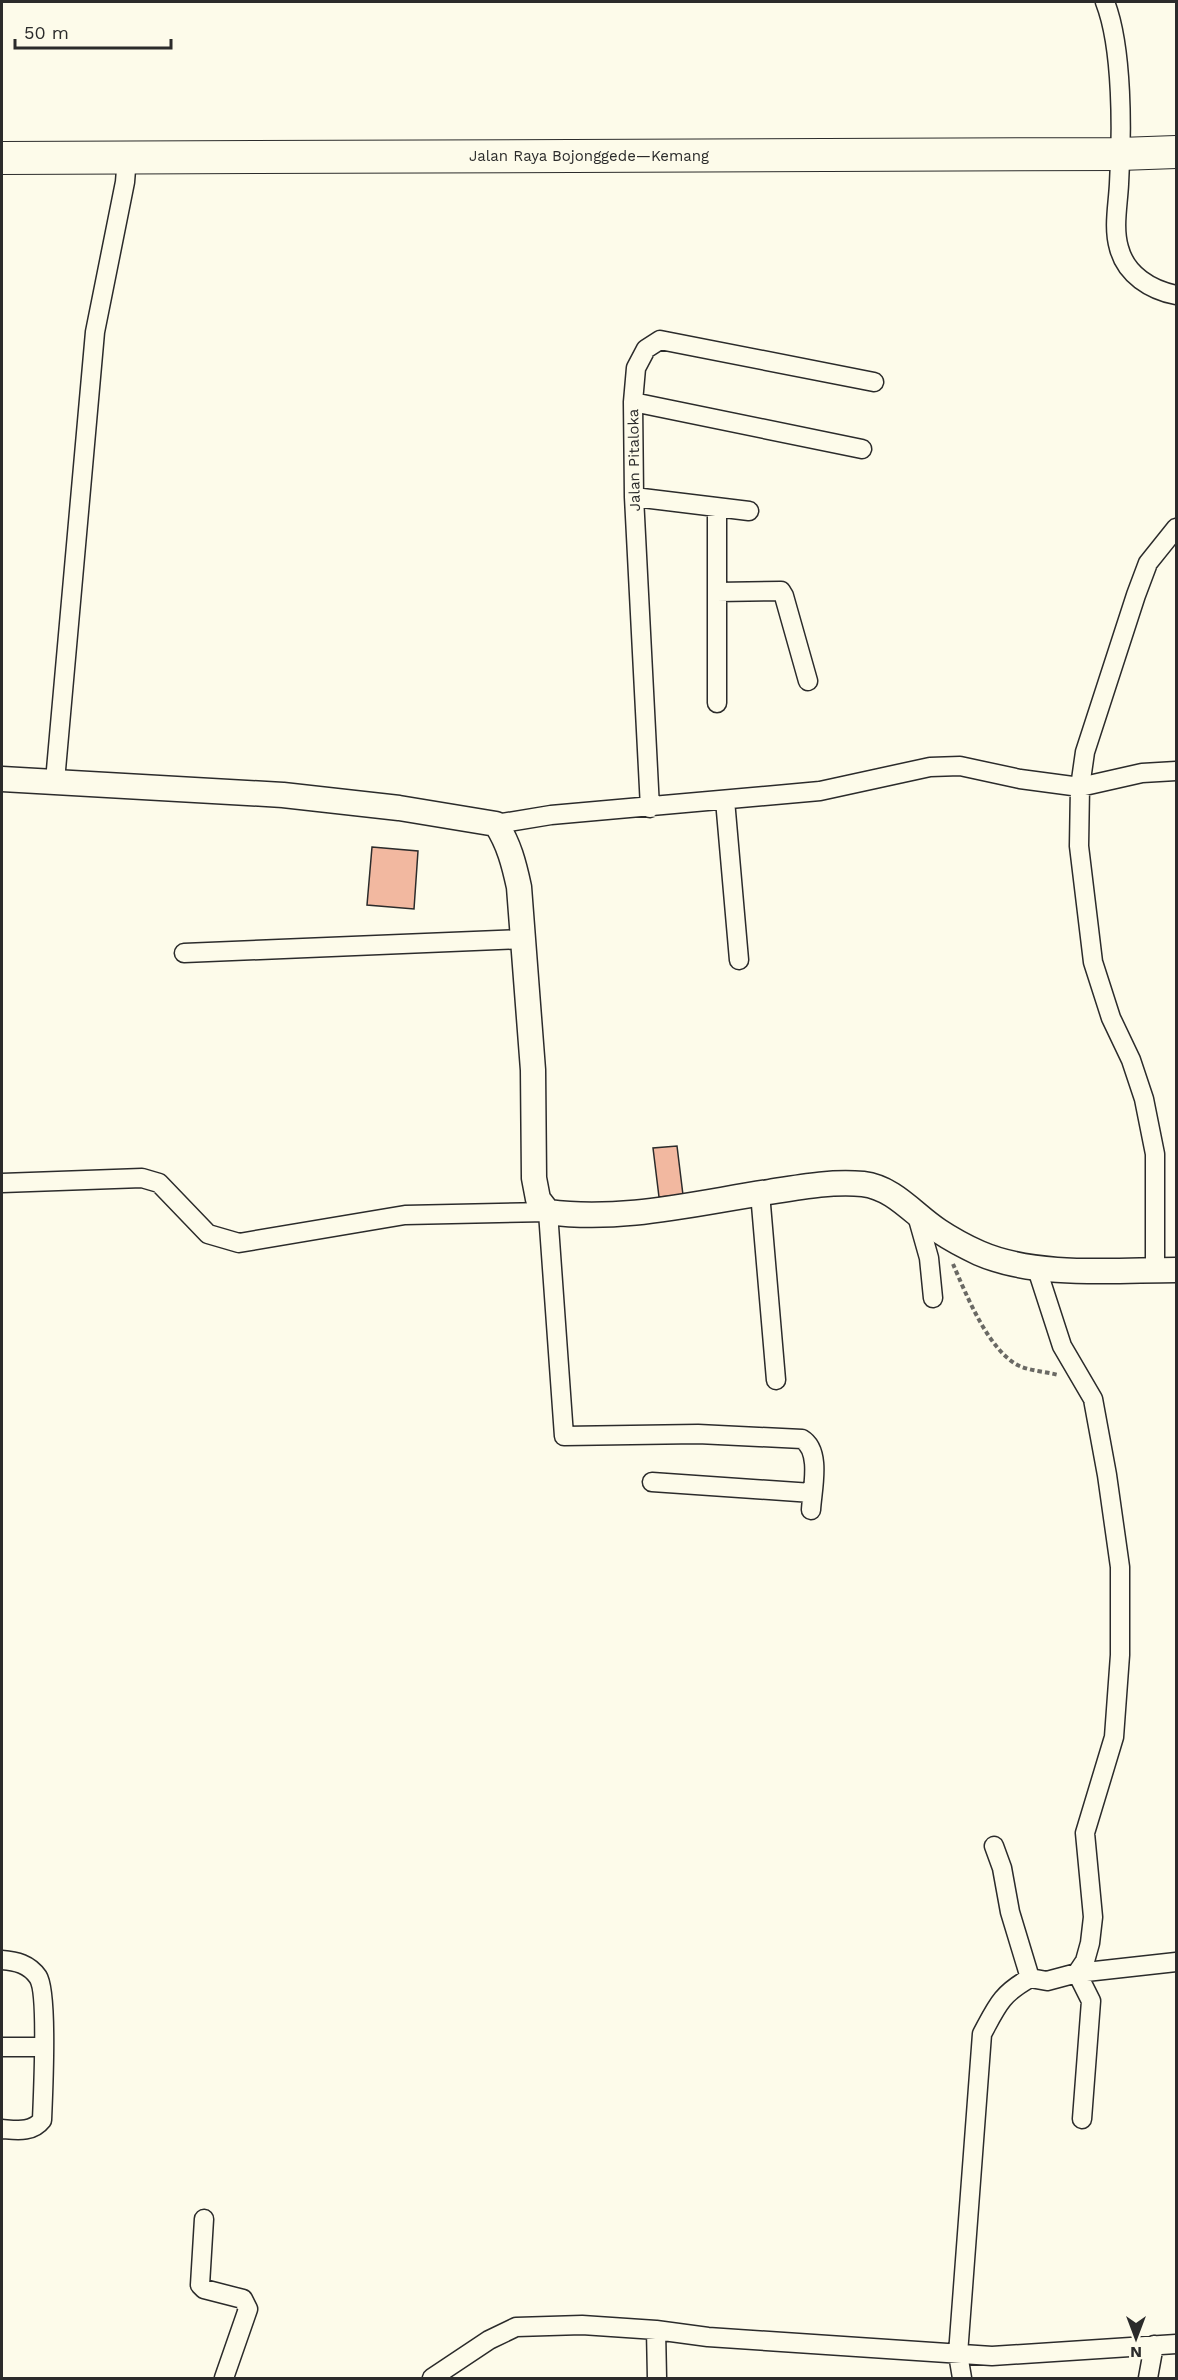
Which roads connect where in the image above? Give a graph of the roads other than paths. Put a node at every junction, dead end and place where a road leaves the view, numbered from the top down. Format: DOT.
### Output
graph roads {
  1 [pos="1105,2"];
  2 [pos="1176,152"];
  3 [pos="1120,154"];
  4 [pos="127,157"];
  5 [pos="2,158"];
  6 [pos="1176,295"];
  7 [pos="874,382"];
  8 [pos="633,402"];
  9 [pos="862,449"];
  10 [pos="634,497"];
  11 [pos="717,508"];
  12 [pos="749,511"];
  13 [pos="1176,528"];
  14 [pos="717,592"];
  15 [pos="808,681"];
  16 [pos="717,704"];
  17 [pos="1176,771"];
  18 [pos="2,779"];
  19 [pos="55,781"];
  20 [pos="1080,787"];
  21 [pos="725,800"];
  22 [pos="650,808"];
  23 [pos="496,824"];
  24 [pos="524,939"];
  25 [pos="184,952"];
  26 [pos="739,960"];
  27 [pos="2,1183"];
  28 [pos="760,1193"];
  29 [pos="548,1212"];
  30 [pos="916,1212"];
  31 [pos="1036,1266"];
  32 [pos="1166,1270"];
  33 [pos="933,1298"];
  34 [pos="776,1380"];
  35 [pos="652,1482"];
  36 [pos="994,1846"];
  37 [pos="2,1960"];
  38 [pos="1176,1962"];
  39 [pos="1077,1973"];
  40 [pos="1030,1977"];
  41 [pos="2,2047"];
  42 [pos="43,2047"];
  43 [pos="1082,2119"];
  44 [pos="2,2129"];
  45 [pos="204,2219"];
  46 [pos="656,2330"];
  47 [pos="1176,2344"];
  48 [pos="1154,2345"];
  49 [pos="958,2354"];
  50 [pos="224,2379"];
  51 [pos="432,2379"];
  52 [pos="657,2379"];
  53 [pos="962,2379"];
  54 [pos="1148,2379"];
  1 -- 3 [label="street"];
  2 -- 3 [label="highway, Jalan Raya Bojonggede—Kemang"];
  3 -- 4 [label="highway, Jalan Raya Bojonggede—Kemang"];
  3 -- 6 [label="street"];
  4 -- 5 [label="highway, Jalan Raya Bojonggede—Kemang"];
  4 -- 19 [label="street"];
  7 -- 8 [label="street, Jalan Pitaloka"];
  8 -- 9 [label="street"];
  8 -- 10 [label="street, Jalan Pitaloka"];
  10 -- 11 [label="street"];
  10 -- 22 [label="street, Jalan Pitaloka"];
  11 -- 12 [label="street"];
  11 -- 14 [label="street"];
  13 -- 20 [label="street"];
  14 -- 15 [label="street"];
  14 -- 16 [label="street"];
  17 -- 20 [label="street"];
  18 -- 19 [label="street"];
  19 -- 23 [label="street"];
  20 -- 21 [label="street"];
  20 -- 32 [label="street"];
  21 -- 22 [label="street"];
  21 -- 26 [label="street"];
  22 -- 23 [label="street"];
  23 -- 24 [label="street"];
  24 -- 25 [label="street"];
  24 -- 29 [label="street"];
  27 -- 29 [label="street"];
  28 -- 29 [label="street"];
  28 -- 30 [label="street"];
  28 -- 34 [label="street"];
  29 -- 35 [label="street"];
  30 -- 31 [label="street"];
  30 -- 33 [label="street"];
  31 -- 32 [label="street"];
  31 -- 39 [label="street"];
  36 -- 40 [label="street"];
  37 -- 42 [label="street"];
  38 -- 39 [label="street"];
  39 -- 40 [label="street"];
  39 -- 43 [label="street"];
  40 -- 49 [label="street"];
  41 -- 42 [label="street"];
  42 -- 44 [label="street"];
  45 -- 50 [label="street"];
  46 -- 49 [label="street"];
  46 -- 51 [label="street"];
  46 -- 52 [label="street"];
  47 -- 48 [label="street"];
  48 -- 49 [label="street"];
  48 -- 54 [label="street"];
  49 -- 53 [label="street"];
}
